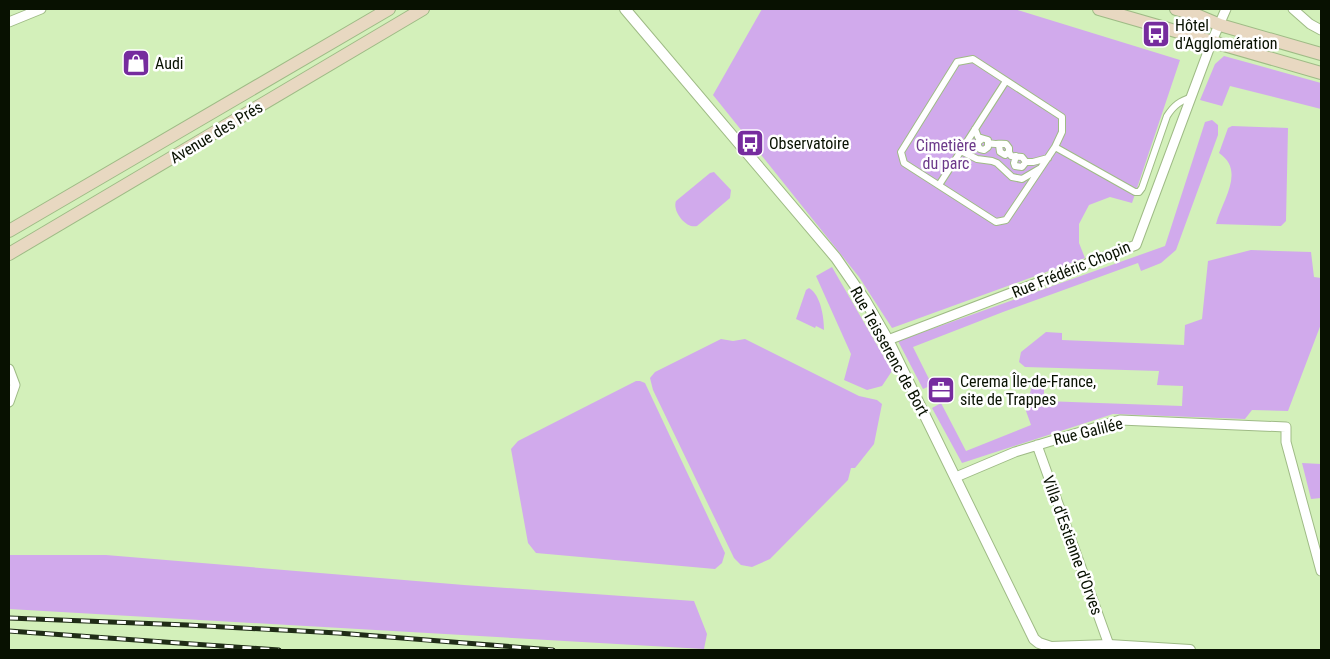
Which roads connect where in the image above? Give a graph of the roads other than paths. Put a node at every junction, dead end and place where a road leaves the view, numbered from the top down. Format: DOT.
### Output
graph roads {
  1 [pos="41,9"];
  2 [pos="389,9"];
  3 [pos="423,9"];
  4 [pos="1098,9"];
  5 [pos="1176,9"];
  6 [pos="1226,9"];
  7 [pos="1293,9"];
  8 [pos="627,11"];
  9 [pos="9,22"];
  10 [pos="1220,25"];
  11 [pos="1321,30"];
  12 [pos="1212,41"];
  13 [pos="1321,54"];
  14 [pos="1321,73"];
  15 [pos="1006,80"];
  16 [pos="1192,97"];
  17 [pos="975,129"];
  18 [pos="982,139"];
  19 [pos="988,143"];
  20 [pos="1055,148"];
  21 [pos="961,151"];
  22 [pos="1048,158"];
  23 [pos="1042,167"];
  24 [pos="939,185"];
  25 [pos="33,216"];
  26 [pos="9,231"];
  27 [pos="9,238"];
  28 [pos="9,254"];
  29 [pos="888,340"];
  30 [pos="9,369"];
  31 [pos="9,402"];
  32 [pos="1036,445"];
  33 [pos="956,476"];
  34 [pos="1321,571"];
  35 [pos="1108,645"];
  36 [pos="1190,650"];
  1 -- 9 [label="street"];
  2 -- 25 [label="main road, Avenue des Prés"];
  3 -- 28 [label="main road, Avenue des Prés"];
  4 -- 12 [label="main road"];
  5 -- 10 [label="main road"];
  6 -- 10 [label="street, Rue Frédéric Chopin"];
  7 -- 11 [label="street"];
  8 -- 29 [label="street, Rue Teisserenc de Bort"];
  10 -- 12 [label="street, Rue Frédéric Chopin"];
  10 -- 13 [label="main road"];
  12 -- 14 [label="main road"];
  12 -- 16 [label="street, Rue Frédéric Chopin"];
  15 -- 17 [label="street"];
  15 -- 20 [label="street"];
  15 -- 24 [label="street"];
  16 -- 20 [label="street"];
  16 -- 29 [label="street, Rue Frédéric Chopin"];
  17 -- 18 [label="street"];
  17 -- 21 [label="street"];
  18 -- 19 [label="street"];
  18 -- 19 [label="street"];
  19 -- 22 [label="street"];
  20 -- 22 [label="street"];
  21 -- 23 [label="street"];
  21 -- 24 [label="street"];
  22 -- 23 [label="street"];
  23 -- 24 [label="street"];
  25 -- 26 [label="main road, Avenue des Prés"];
  25 -- 27 [label="main road"];
  29 -- 33 [label="street, Rue Teisserenc de Bort"];
  30 -- 31 [label="street"];
  32 -- 33 [label="street, Rue Galilée"];
  32 -- 34 [label="street, Rue Galilée"];
  32 -- 35 [label="street, Villa d'Estienne d'Orves"];
  33 -- 35 [label="street, Rue Teisserenc de Bort"];
  35 -- 36 [label="street"];
}
